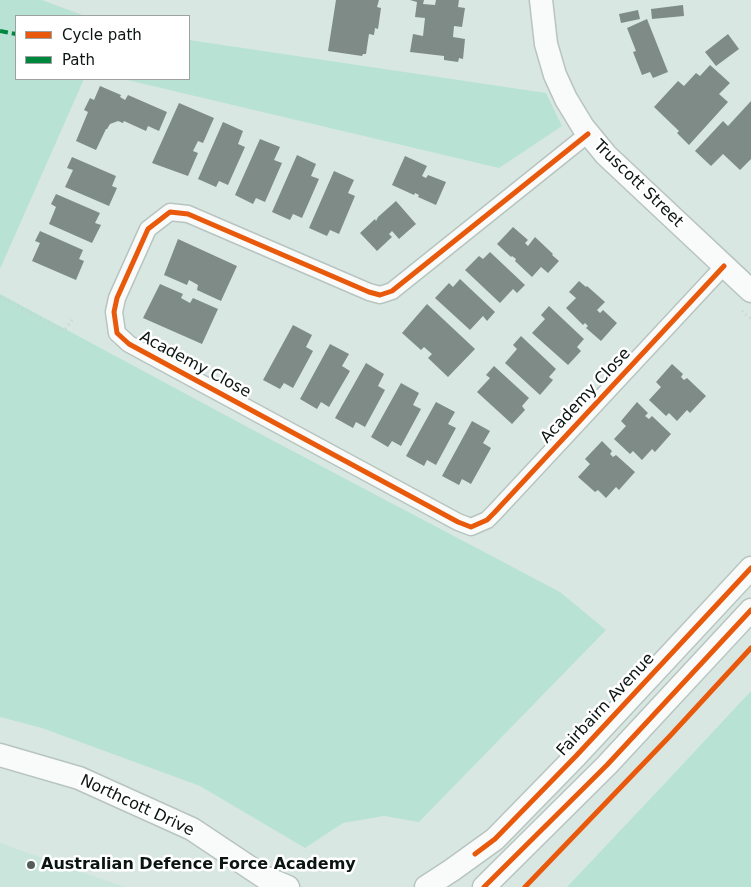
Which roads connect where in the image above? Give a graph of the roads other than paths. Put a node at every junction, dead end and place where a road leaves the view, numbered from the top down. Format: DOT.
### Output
graph roads {
  1 [pos="541,0"];
  2 [pos="588,134"];
  3 [pos="724,266"];
  4 [pos="751,291"];
  5 [pos="751,568"];
  6 [pos="751,610"];
  7 [pos="0,755"];
  8 [pos="268,882"];
  9 [pos="288,887"];
  10 [pos="426,887"];
  11 [pos="484,887"];
  1 -- 2 [label="main road, Truscott Street"];
  2 -- 3 [label="main road, Truscott Street"];
  2 -- 3 [label="street, Academy Close"];
  3 -- 4 [label="main road, Truscott Street"];
  5 -- 10 [label="main road, Fairbairn Avenue"];
  6 -- 11 [label="main road"];
  7 -- 8 [label="main road, Northcott Drive"];
  8 -- 9 [label="main road, Northcott Drive"];
}
